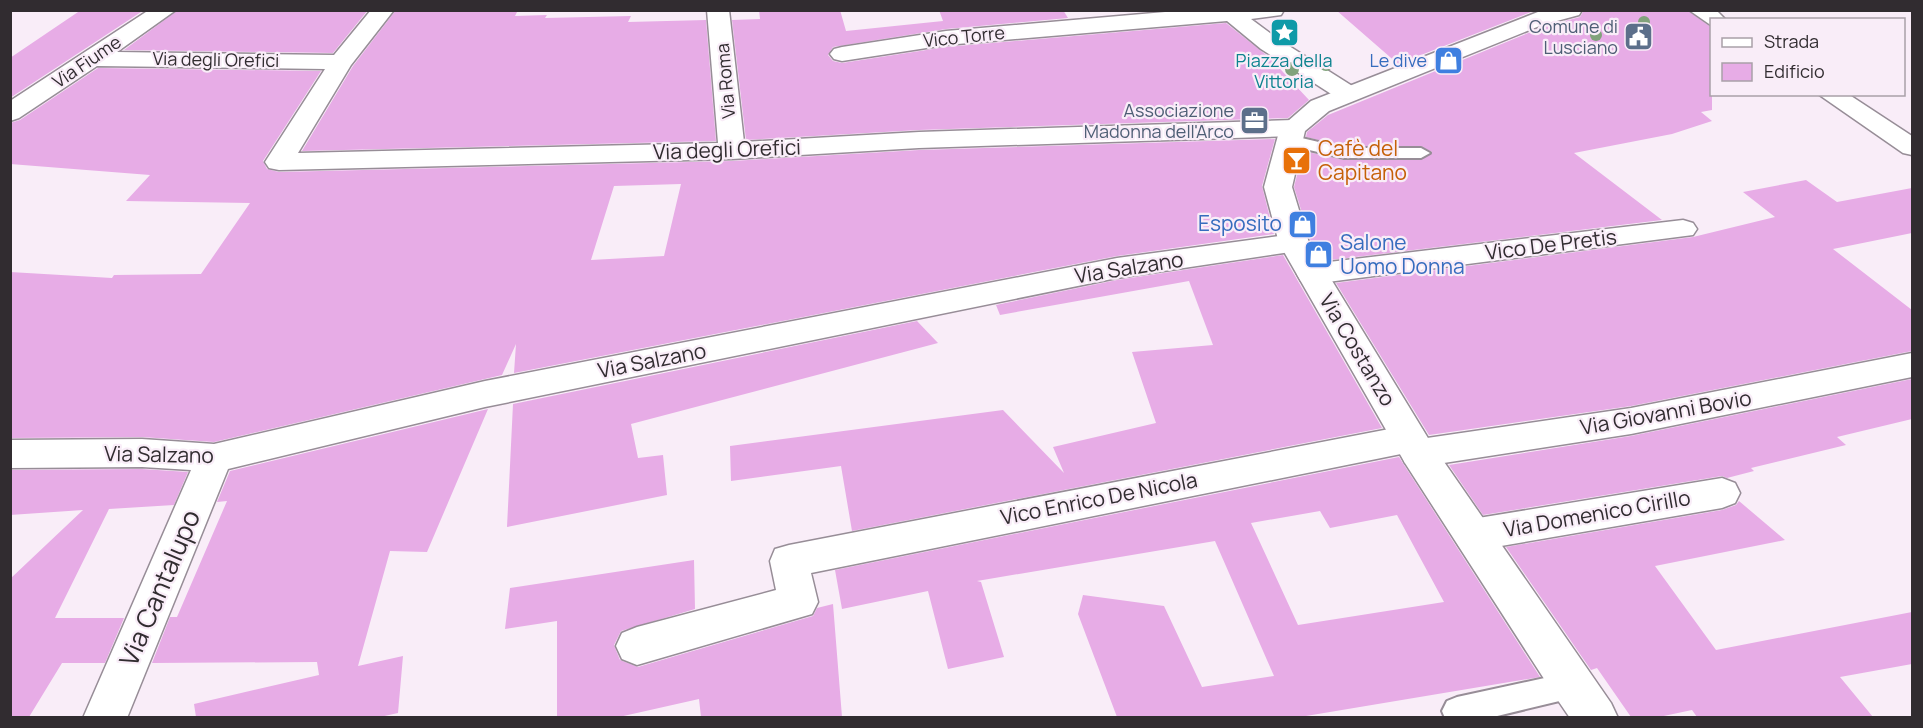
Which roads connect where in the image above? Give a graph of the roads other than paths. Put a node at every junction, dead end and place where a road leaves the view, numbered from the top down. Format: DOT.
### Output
graph roads {
  1 [pos="165,10"];
  2 [pos="383,10"];
  3 [pos="718,10"];
  4 [pos="1273,10"];
  5 [pos="1571,10"];
  6 [pos="1231,13"];
  7 [pos="1081,18"];
  8 [pos="843,54"];
  9 [pos="91,59"];
  10 [pos="341,62"];
  11 [pos="1348,94"];
  12 [pos="1833,96"];
  13 [pos="10,113"];
  14 [pos="1291,134"];
  15 [pos="1912,147"];
  16 [pos="732,151"];
  17 [pos="1421,153"];
  18 [pos="1683,229"];
  19 [pos="1294,243"];
  20 [pos="1312,274"];
  21 [pos="1912,365"];
  22 [pos="1414,446"];
  23 [pos="10,454"];
  24 [pos="214,458"];
  25 [pos="1722,493"];
  26 [pos="1472,535"];
  27 [pos="637,646"];
  28 [pos="1572,685"];
  29 [pos="105,717"];
  30 [pos="1460,717"];
  31 [pos="1596,717"];
  1 -- 9 [label="street, Via Fiume"];
  2 -- 10 [label="street, Via degli Orefici"];
  3 -- 16 [label="street, Via Roma"];
  4 -- 6 [label="street"];
  5 -- 11 [label="street"];
  6 -- 7 [label="street, Vico Torre"];
  6 -- 11 [label="street"];
  7 -- 8 [label="street, Vico Torre"];
  9 -- 10 [label="street, Via degli Orefici"];
  9 -- 13 [label="street, Via Fiume"];
  10 -- 16 [label="street, Via degli Orefici"];
  11 -- 14 [label="street"];
  12 -- 15 [label="street"];
  14 -- 16 [label="street, Via degli Orefici"];
  14 -- 17 [label="lane"];
  14 -- 19 [label="street, Via Costanzo"];
  18 -- 20 [label="street, Vico De Pretis"];
  19 -- 20 [label="street, Via Costanzo"];
  19 -- 24 [label="street, Via Salzano"];
  20 -- 22 [label="street, Via Costanzo"];
  21 -- 22 [label="street, Via Giovanni Bovio"];
  22 -- 26 [label="street, Via Costanzo"];
  22 -- 27 [label="street, Vico Enrico De Nicola"];
  23 -- 24 [label="street, Via Salzano"];
  24 -- 29 [label="street, Via Cantalupo"];
  25 -- 26 [label="street, Via Domenico Cirillo"];
  26 -- 28 [label="street, Via Costanzo"];
  28 -- 30 [label="lane"];
  28 -- 31 [label="street, Via Costanzo"];
}
